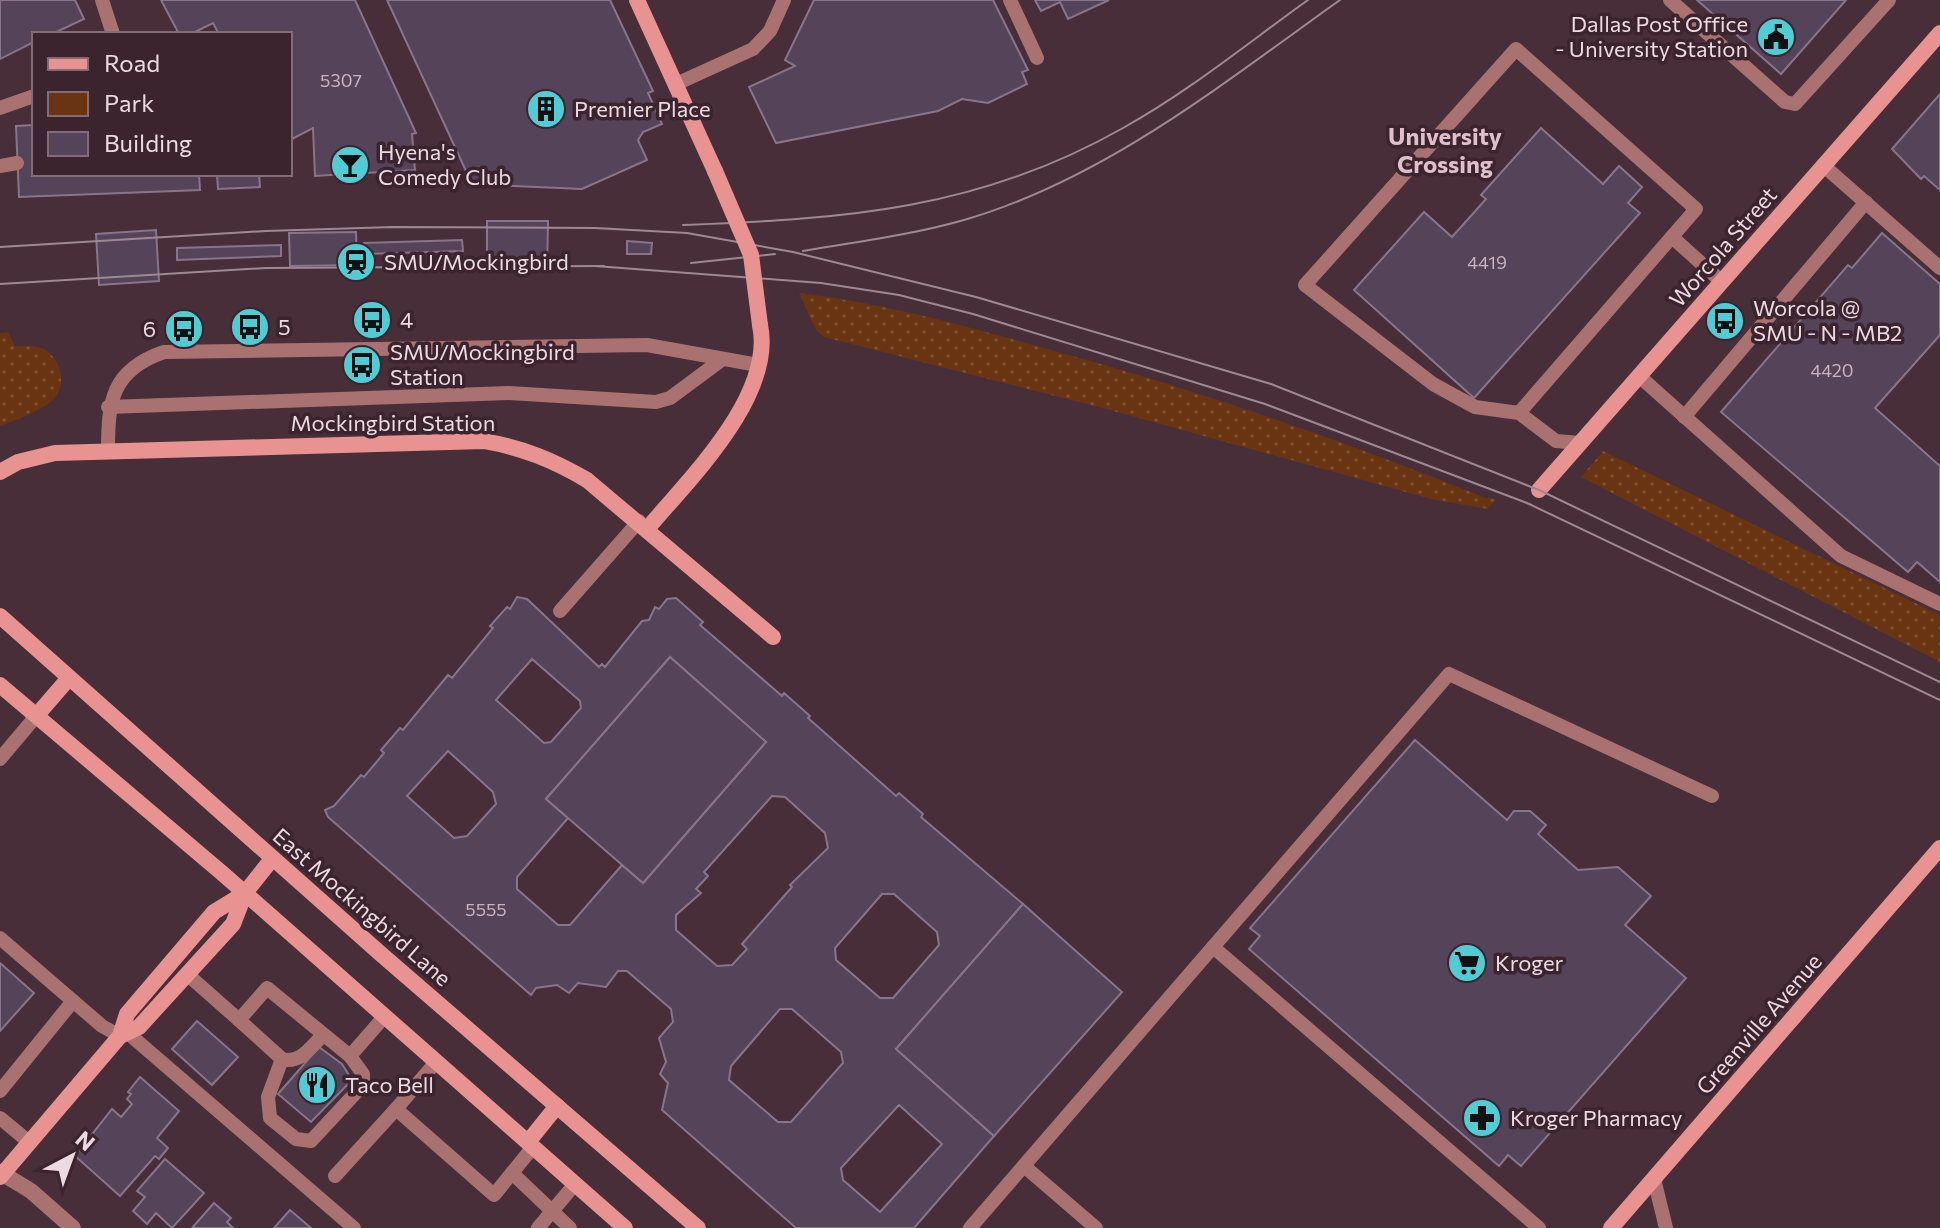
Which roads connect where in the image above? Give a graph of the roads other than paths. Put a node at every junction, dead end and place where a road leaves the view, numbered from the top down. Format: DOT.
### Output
graph roads {
  1 [pos="102,0"];
  2 [pos="637,0"];
  3 [pos="784,0"];
  4 [pos="1010,0"];
  5 [pos="1670,0"];
  6 [pos="1889,0"];
  7 [pos="112,32"];
  8 [pos="1940,33"];
  9 [pos="1037,58"];
  10 [pos="676,84"];
  11 [pos="32,97"];
  12 [pos="0,108"];
  13 [pos="17,163"];
  14 [pos="0,166"];
  15 [pos="1824,166"];
  16 [pos="1866,202"];
  17 [pos="1672,237"];
  18 [pos="1940,268"];
  19 [pos="1722,282"];
  20 [pos="720,361"];
  21 [pos="758,365"];
  22 [pos="1639,376"];
  23 [pos="108,407"];
  24 [pos="1519,413"];
  25 [pos="1684,417"];
  26 [pos="1580,443"];
  27 [pos="108,451"];
  28 [pos="0,472"];
  29 [pos="1539,490"];
  30 [pos="643,524"];
  31 [pos="1940,604"];
  32 [pos="560,611"];
  33 [pos="0,616"];
  34 [pos="773,637"];
  35 [pos="69,678"];
  36 [pos="0,685"];
  37 [pos="37,715"];
  38 [pos="0,759"];
  39 [pos="1712,796"];
  40 [pos="1940,848"];
  41 [pos="272,859"];
  42 [pos="245,893"];
  43 [pos="0,938"];
  44 [pos="1213,947"];
  45 [pos="188,975"];
  46 [pos="73,1001"];
  47 [pos="385,1016"];
  48 [pos="239,1020"];
  49 [pos="123,1032"];
  50 [pos="322,1036"];
  51 [pos="350,1056"];
  52 [pos="282,1059"];
  53 [pos="436,1062"];
  54 [pos="0,1091"];
  55 [pos="557,1106"];
  56 [pos="396,1109"];
  57 [pos="0,1118"];
  58 [pos="29,1142"];
  59 [pos="531,1145"];
  60 [pos="1024,1166"];
  61 [pos="512,1173"];
  62 [pos="1,1174"];
  63 [pos="335,1176"];
  64 [pos="1654,1179"];
  65 [pos="575,1184"];
  66 [pos="551,1211"];
  67 [pos="73,1228"];
  68 [pos="354,1228"];
  69 [pos="538,1228"];
  70 [pos="570,1228"];
  71 [pos="625,1228"];
  72 [pos="698,1228"];
  73 [pos="970,1228"];
  74 [pos="1096,1228"];
  75 [pos="1539,1228"];
  76 [pos="1611,1228"];
  77 [pos="1666,1228"];
  1 -- 7 [label="lane"];
  2 -- 10 [label="street"];
  3 -- 10 [label="lane"];
  4 -- 9 [label="lane"];
  5 -- 6 [label="lane"];
  8 -- 15 [label="street, Worcola Street"];
  10 -- 21 [label="street, bridge"];
  11 -- 12 [label="lane"];
  13 -- 14 [label="lane"];
  15 -- 16 [label="lane"];
  15 -- 19 [label="street, Worcola Street"];
  16 -- 18 [label="lane"];
  16 -- 25 [label="lane"];
  17 -- 19 [label="lane"];
  17 -- 24 [label="lane"];
  17 -- 24 [label="lane"];
  19 -- 22 [label="street, Worcola Street"];
  20 -- 21 [label="lane"];
  20 -- 23 [label="lane"];
  20 -- 23 [label="lane"];
  21 -- 30 [label="street"];
  22 -- 25 [label="lane"];
  22 -- 26 [label="street, Worcola Street"];
  23 -- 27 [label="lane"];
  24 -- 26 [label="lane"];
  25 -- 31 [label="lane"];
  26 -- 29 [label="street, Worcola Street"];
  27 -- 28 [label="street, Mockingbird Station"];
  27 -- 30 [label="street, Mockingbird Station"];
  30 -- 32 [label="lane"];
  30 -- 34 [label="street, Mockingbird Station"];
  33 -- 35 [label="street, East Mockingbird Lane"];
  35 -- 37 [label="street"];
  35 -- 41 [label="street, East Mockingbird Lane"];
  36 -- 37 [label="street"];
  37 -- 38 [label="lane"];
  37 -- 42 [label="street"];
  39 -- 44 [label="lane"];
  40 -- 64 [label="street, Greenville Avenue"];
  41 -- 42 [label="street"];
  41 -- 55 [label="street, East Mockingbird Lane"];
  42 -- 45 [label="street"];
  42 -- 47 [label="street"];
  42 -- 49 [label="street"];
  43 -- 46 [label="lane"];
  44 -- 60 [label="lane"];
  44 -- 75 [label="lane"];
  45 -- 48 [label="lane"];
  45 -- 49 [label="street"];
  46 -- 49 [label="lane"];
  46 -- 54 [label="lane"];
  47 -- 51 [label="lane"];
  47 -- 53 [label="street"];
  48 -- 50 [label="lane"];
  48 -- 52 [label="lane"];
  49 -- 58 [label="street"];
  49 -- 68 [label="lane"];
  50 -- 51 [label="lane"];
  50 -- 52 [label="lane"];
  51 -- 52 [label="lane"];
  53 -- 56 [label="lane"];
  53 -- 59 [label="street"];
  55 -- 59 [label="street"];
  55 -- 72 [label="street, East Mockingbird Lane"];
  56 -- 61 [label="lane"];
  56 -- 63 [label="lane"];
  57 -- 58 [label="lane"];
  58 -- 62 [label="street"];
  59 -- 61 [label="lane"];
  59 -- 65 [label="street"];
  60 -- 73 [label="lane"];
  60 -- 74 [label="lane"];
  61 -- 66 [label="lane"];
  62 -- 67 [label="street"];
  64 -- 76 [label="street, Greenville Avenue"];
  64 -- 77 [label="lane"];
  65 -- 66 [label="lane"];
  65 -- 71 [label="street"];
  66 -- 69 [label="lane"];
  66 -- 70 [label="lane"];
}
